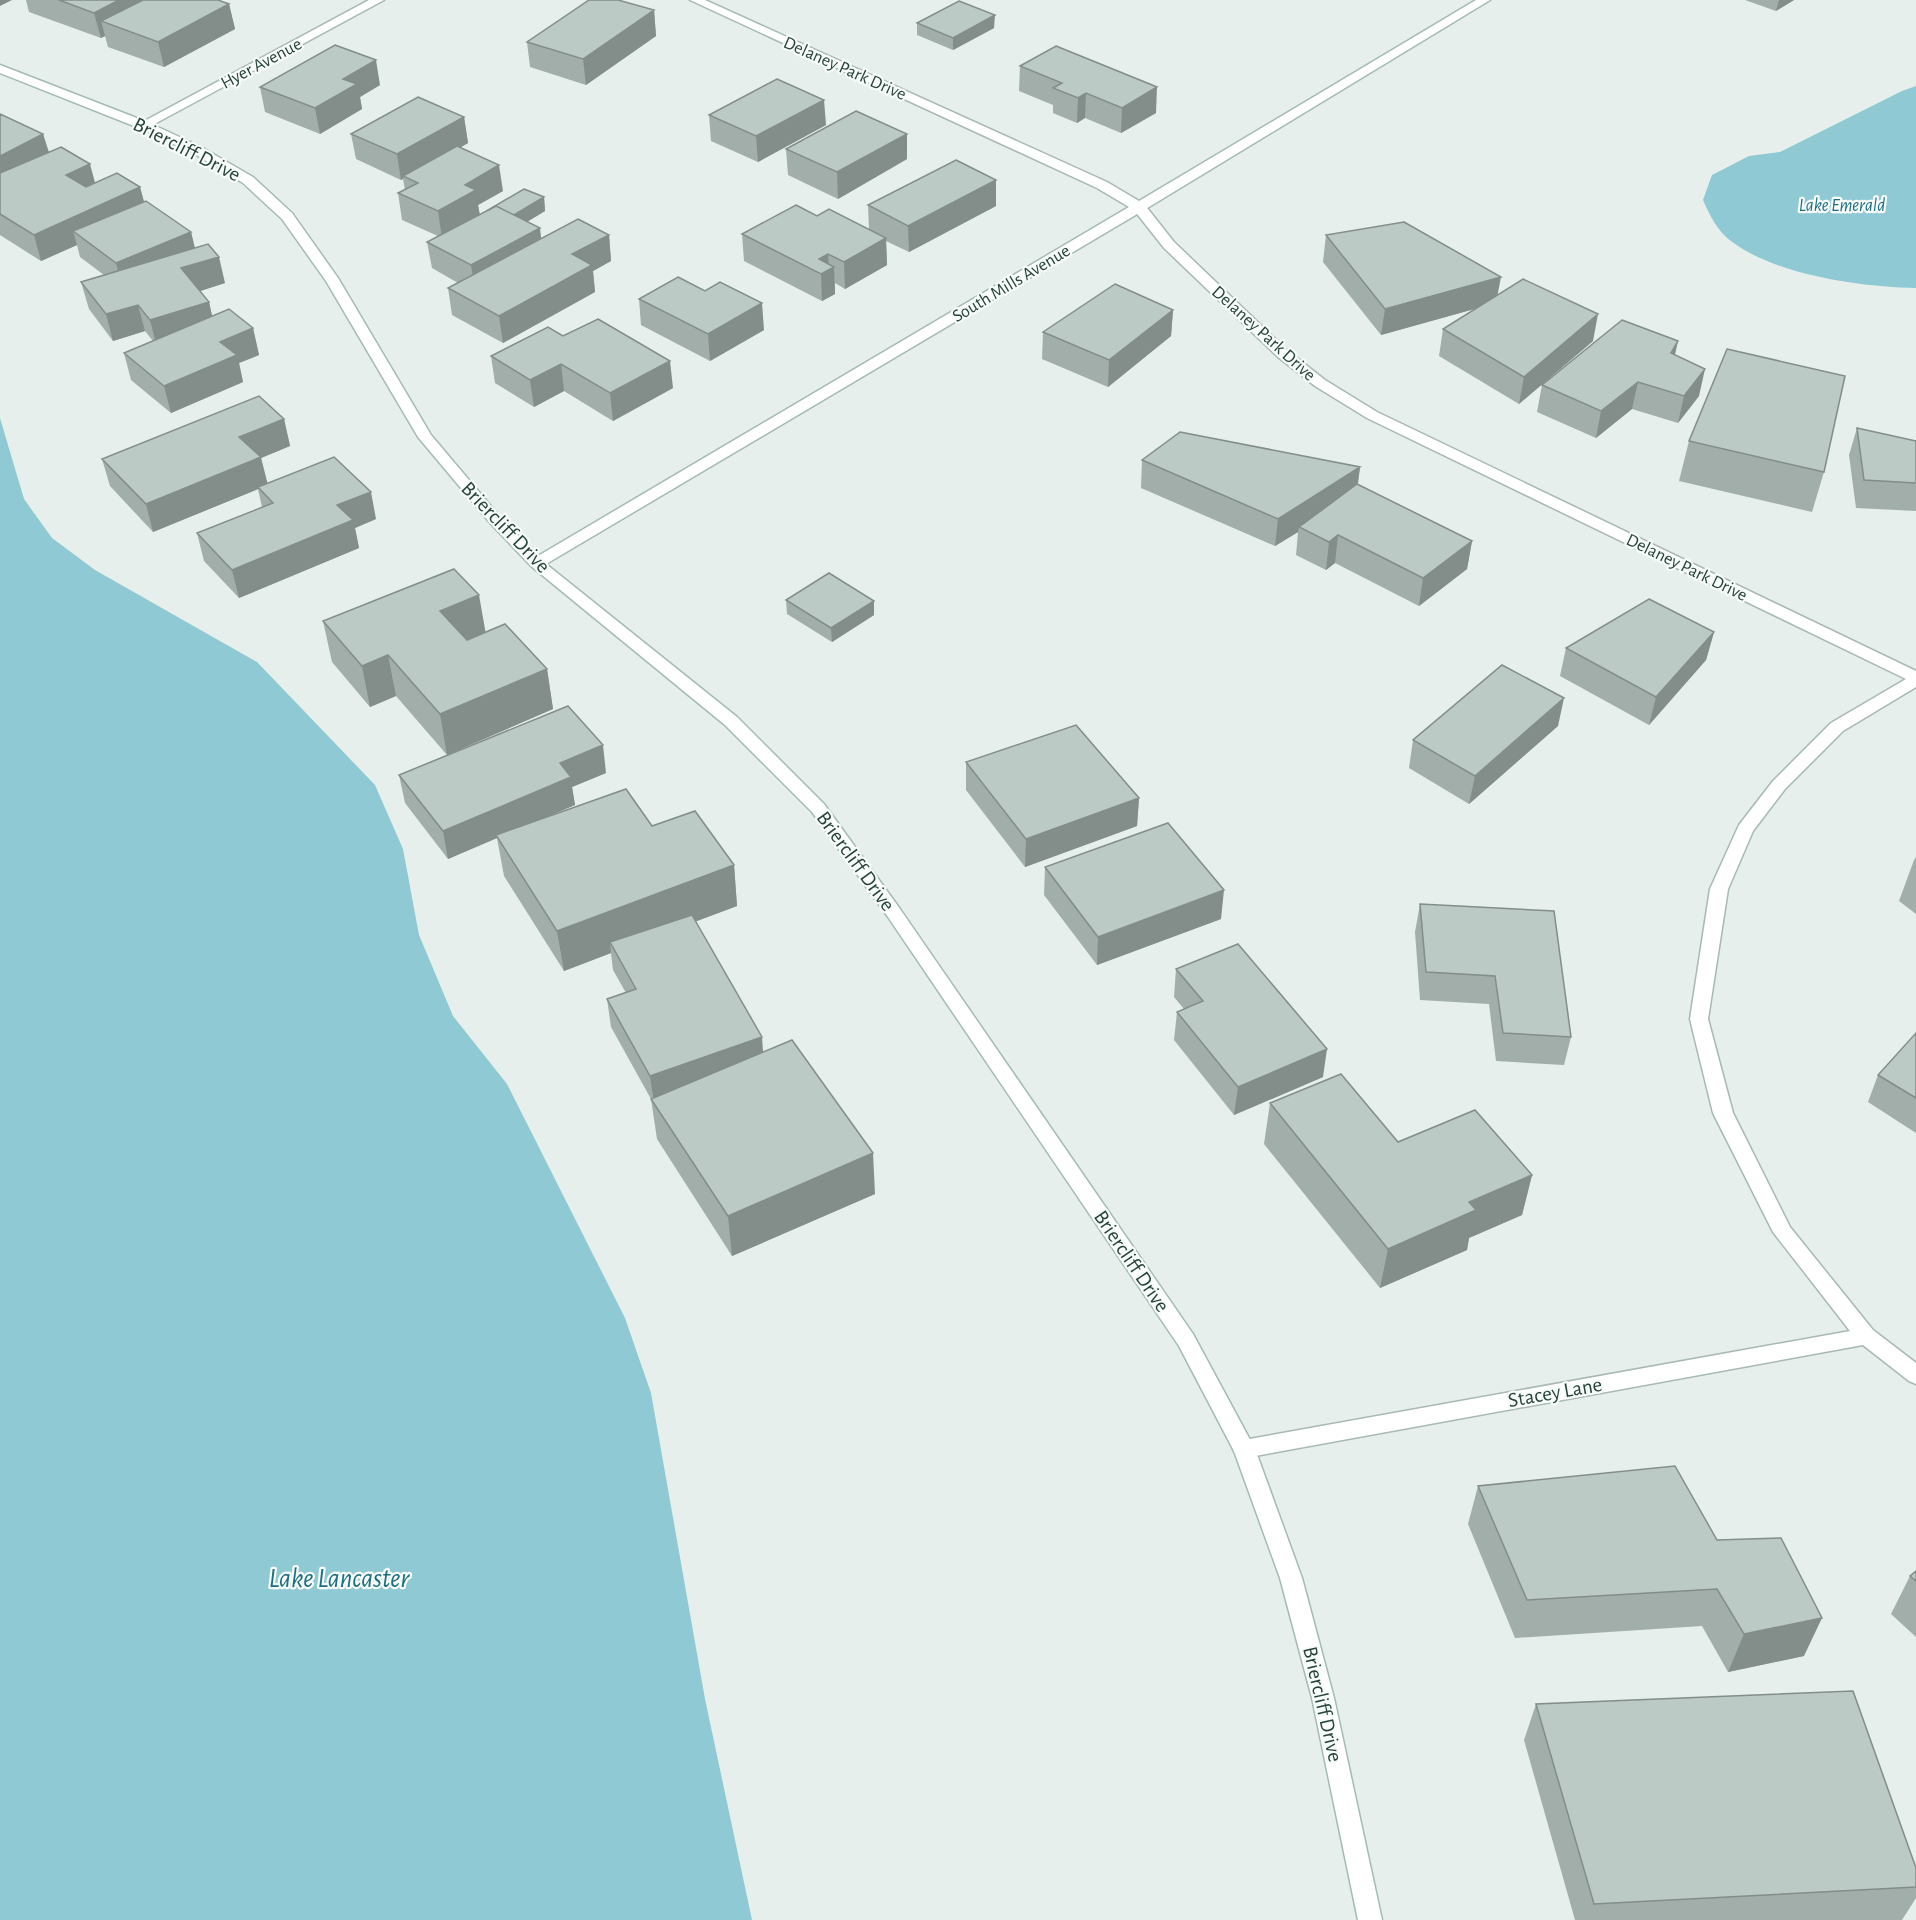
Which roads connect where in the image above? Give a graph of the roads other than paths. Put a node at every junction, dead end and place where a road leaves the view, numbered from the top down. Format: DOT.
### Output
graph roads {
  1 [pos="378,0"];
  2 [pos="696,0"];
  3 [pos="1484,0"];
  4 [pos="0,69"];
  5 [pos="143,125"];
  6 [pos="1139,207"];
  7 [pos="536,563"];
  8 [pos="1916,679"];
  9 [pos="1866,1336"];
  10 [pos="1916,1375"];
  11 [pos="1244,1449"];
  12 [pos="1370,1920"];
  1 -- 5 [label="street, Hyer Avenue"];
  2 -- 6 [label="street, Delaney Park Drive"];
  3 -- 6 [label="street, South Mills Avenue"];
  4 -- 5 [label="street, Briercliff Drive"];
  5 -- 7 [label="street, Briercliff Drive"];
  6 -- 7 [label="street, South Mills Avenue"];
  6 -- 8 [label="street, Delaney Park Drive"];
  7 -- 11 [label="street, Briercliff Drive"];
  8 -- 9 [label="street"];
  9 -- 10 [label="street"];
  9 -- 11 [label="street, Stacey Lane"];
  11 -- 12 [label="street, Briercliff Drive"];
}
